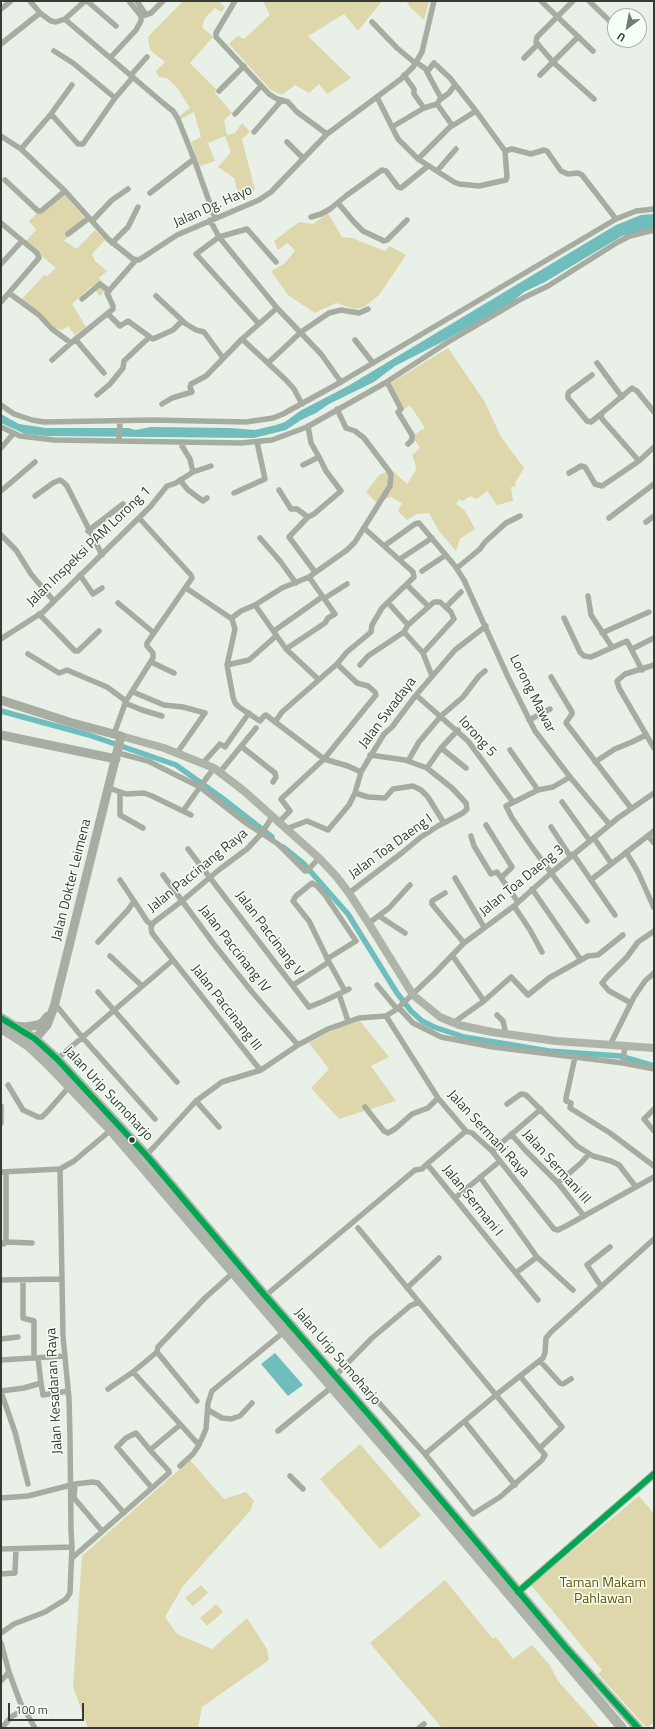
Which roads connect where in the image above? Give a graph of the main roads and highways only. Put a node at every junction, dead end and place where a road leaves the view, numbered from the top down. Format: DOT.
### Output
graph roads {
  1 [pos="1,700"];
  2 [pos="1,735"];
  3 [pos="116,747"];
  4 [pos="55,1005"];
  5 [pos="1,1018"];
  6 [pos="9,1027"];
  7 [pos="32,1043"];
  8 [pos="653,1047"];
  9 [pos="53,1062"];
  10 [pos="175,1197"];
  11 [pos="237,1270"];
  12 [pos="287,1329"];
  13 [pos="654,1474"];
  14 [pos="469,1541"];
  15 [pos="518,1592"];
  16 [pos="622,1728"];
  17 [pos="638,1728"];
  1 -- 3 [label="main road"];
  2 -- 3 [label="main road"];
  3 -- 4 [label="main road, Jalan Dokter Leimena"];
  3 -- 8 [label="main road"];
  4 -- 6 [label="main road, Jalan Dokter Leimena"];
  4 -- 7 [label="main road, Jalan Dokter Leimena"];
  5 -- 6 [label="highway, Jalan Urip Sumoharjo"];
  6 -- 7 [label="highway, Jalan Urip Sumoharjo"];
  7 -- 9 [label="highway, Jalan Urip Sumoharjo"];
  9 -- 10 [label="highway, Jalan Urip Sumoharjo"];
  9 -- 10 [label="highway, Jalan Urip Sumoharjo"];
  10 -- 11 [label="highway, Jalan Urip Sumoharjo"];
  11 -- 12 [label="highway, Jalan Urip Sumoharjo"];
  11 -- 12 [label="highway, Jalan Urip Sumoharjo"];
  12 -- 14 [label="highway, Jalan Urip Sumoharjo"];
  13 -- 15 [label="main road"];
  14 -- 15 [label="highway, Jalan Urip Sumoharjo"];
  14 -- 16 [label="highway, Jalan Urip Sumoharjo"];
  15 -- 17 [label="highway, Jalan Urip Sumoharjo"];
}
